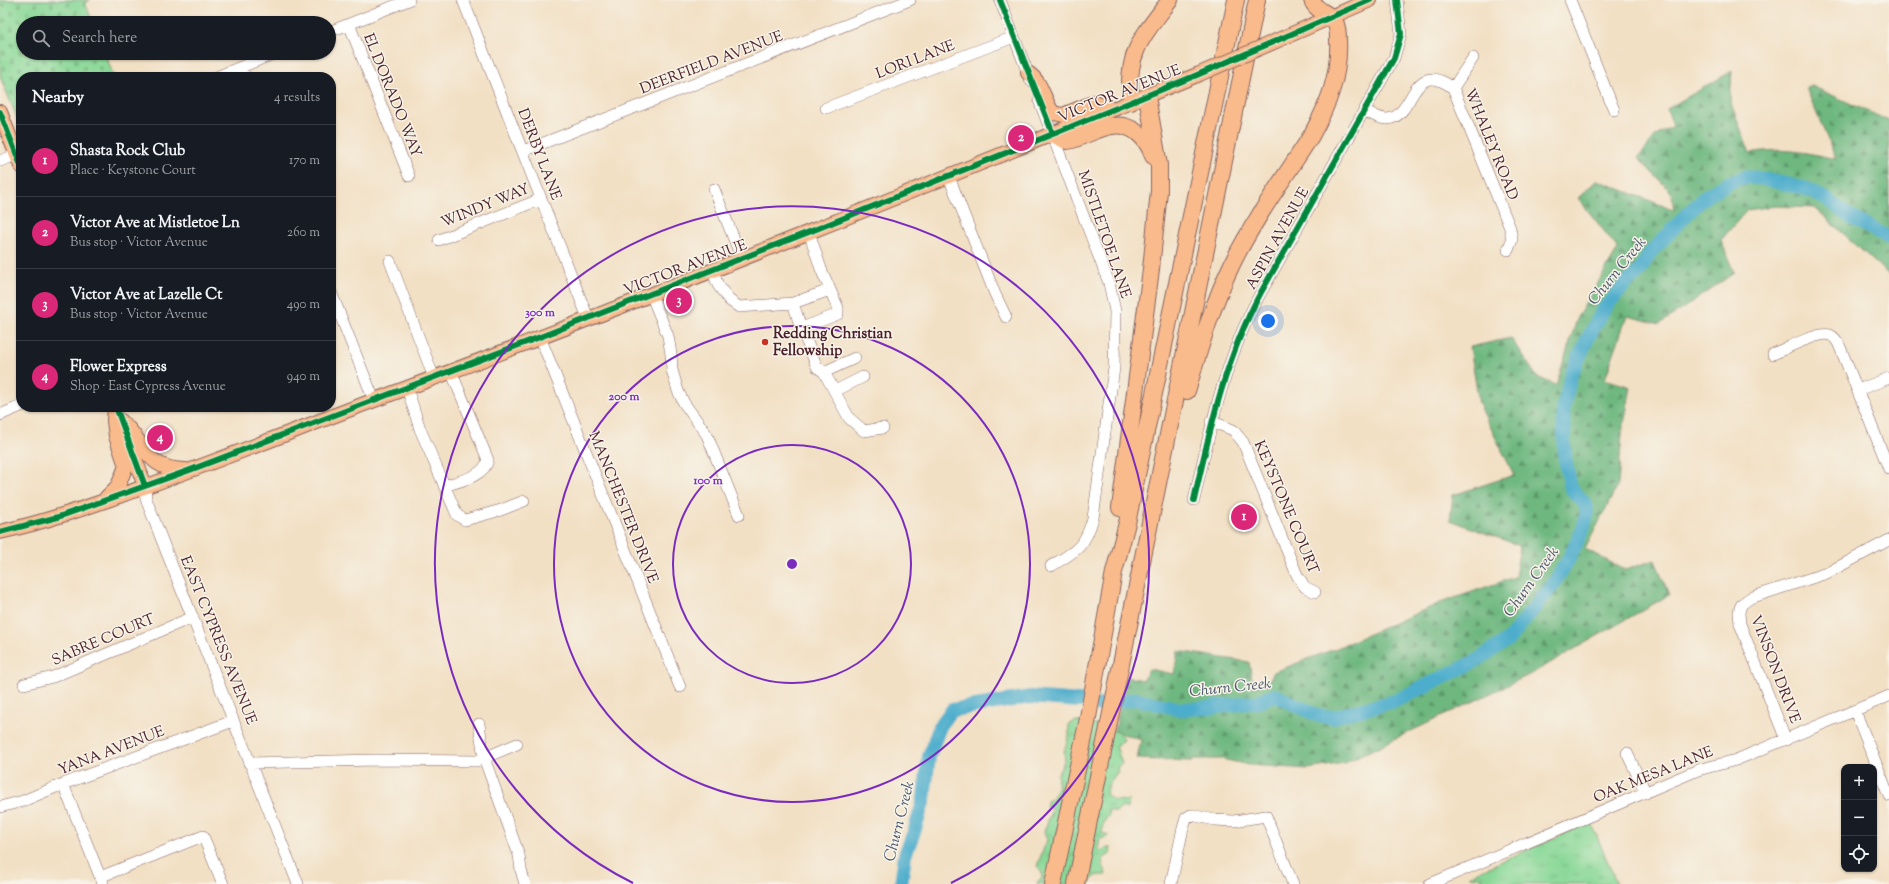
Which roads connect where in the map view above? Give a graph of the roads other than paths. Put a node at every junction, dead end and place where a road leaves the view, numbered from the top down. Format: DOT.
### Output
graph roads {
  1 [pos="409,0"];
  2 [pos="463,0"];
  3 [pos="910,0"];
  4 [pos="1000,0"];
  5 [pos="1170,0"];
  6 [pos="1236,0"];
  7 [pos="1257,0"];
  8 [pos="1312,0"];
  9 [pos="1370,0"];
  10 [pos="1397,0"];
  11 [pos="1570,0"];
  12 [pos="1330,17"];
  13 [pos="349,24"];
  14 [pos="336,29"];
  15 [pos="1014,37"];
  16 [pos="1473,58"];
  17 [pos="264,60"];
  18 [pos="243,72"];
  19 [pos="1028,73"];
  20 [pos="1453,88"];
  21 [pos="1147,96"];
  22 [pos="1131,102"];
  23 [pos="826,108"];
  24 [pos="1114,109"];
  25 [pos="1365,110"];
  26 [pos="1614,110"];
  27 [pos="0,112"];
  28 [pos="1053,134"];
  29 [pos="16,149"];
  30 [pos="523,151"];
  31 [pos="16,159"];
  32 [pos="0,161"];
  33 [pos="409,176"];
  34 [pos="949,177"];
  35 [pos="714,189"];
  36 [pos="1159,191"];
  37 [pos="542,199"];
  38 [pos="809,232"];
  39 [pos="439,240"];
  40 [pos="1508,250"];
  41 [pos="742,259"];
  42 [pos="390,261"];
  43 [pos="712,270"];
  44 [pos="830,290"];
  45 [pos="651,294"];
  46 [pos="793,304"];
  47 [pos="336,305"];
  48 [pos="1006,317"];
  49 [pos="588,318"];
  50 [pos="802,328"];
  51 [pos="540,337"];
  52 [pos="1773,354"];
  53 [pos="855,358"];
  54 [pos="451,371"];
  55 [pos="824,372"];
  56 [pos="863,377"];
  57 [pos="434,378"];
  58 [pos="1889,378"];
  59 [pos="407,388"];
  60 [pos="1858,390"];
  61 [pos="835,391"];
  62 [pos="374,400"];
  63 [pos="16,408"];
  64 [pos="115,412"];
  65 [pos="118,412"];
  66 [pos="0,415"];
  67 [pos="121,421"];
  68 [pos="1211,421"];
  69 [pos="883,428"];
  70 [pos="1165,451"];
  71 [pos="1889,469"];
  72 [pos="190,470"];
  73 [pos="145,486"];
  74 [pos="444,486"];
  75 [pos="1194,500"];
  76 [pos="524,501"];
  77 [pos="99,503"];
  78 [pos="739,515"];
  79 [pos="0,532"];
  80 [pos="1889,540"];
  81 [pos="1051,566"];
  82 [pos="1114,572"];
  83 [pos="1315,592"];
  84 [pos="193,618"];
  85 [pos="24,684"];
  86 [pos="680,687"];
  87 [pos="1889,696"];
  88 [pos="1855,711"];
  89 [pos="233,721"];
  90 [pos="478,724"];
  91 [pos="1786,740"];
  92 [pos="517,744"];
  93 [pos="1627,753"];
  94 [pos="484,758"];
  95 [pos="249,763"];
  96 [pos="63,784"];
  97 [pos="1646,793"];
  98 [pos="1889,796"];
  99 [pos="0,807"];
  100 [pos="102,880"];
  101 [pos="224,884"];
  102 [pos="298,884"];
  103 [pos="525,884"];
  104 [pos="1053,884"];
  105 [pos="1076,884"];
  106 [pos="1171,884"];
  107 [pos="1293,884"];
  108 [pos="1430,884"];
  1 -- 13 [label="street"];
  2 -- 30 [label="street, DERBY LANE"];
  3 -- 30 [label="street, DEERFIELD AVENUE"];
  4 -- 15 [label="street, MISTLETOE LANE"];
  5 -- 22 [label="highway"];
  6 -- 82 [label="highway"];
  7 -- 70 [label="highway"];
  8 -- 12 [label="highway"];
  9 -- 12 [label="main road, VICTOR AVENUE"];
  10 -- 25 [label="street, ASPIN AVENUE"];
  11 -- 26 [label="street"];
  12 -- 21 [label="main road, VICTOR AVENUE, bridge"];
  12 -- 70 [label="highway"];
  13 -- 14 [label="street"];
  13 -- 33 [label="street, EL DORADO WAY"];
  15 -- 19 [label="street, MISTLETOE LANE"];
  15 -- 23 [label="street, LORI LANE"];
  16 -- 20 [label="street"];
  17 -- 18 [label="street"];
  19 -- 24 [label="main road"];
  19 -- 28 [label="street, MISTLETOE LANE"];
  20 -- 25 [label="street, WHALEY ROAD"];
  20 -- 40 [label="street, WHALEY ROAD"];
  21 -- 22 [label="main road, VICTOR AVENUE"];
  21 -- 36 [label="highway"];
  22 -- 24 [label="main road, VICTOR AVENUE"];
  24 -- 28 [label="main road, VICTOR AVENUE"];
  25 -- 68 [label="street, ASPIN AVENUE"];
  27 -- 29 [label="main road"];
  28 -- 34 [label="main road, VICTOR AVENUE"];
  28 -- 36 [label="highway"];
  28 -- 81 [label="street, MISTLETOE LANE"];
  30 -- 37 [label="street, DERBY LANE"];
  31 -- 32 [label="street"];
  34 -- 38 [label="main road, VICTOR AVENUE"];
  34 -- 48 [label="street"];
  35 -- 41 [label="street"];
  36 -- 82 [label="highway"];
  37 -- 39 [label="street, WINDY WAY"];
  37 -- 49 [label="street, DERBY LANE"];
  38 -- 41 [label="main road, VICTOR AVENUE"];
  38 -- 44 [label="street"];
  41 -- 43 [label="main road, VICTOR AVENUE"];
  42 -- 57 [label="street"];
  43 -- 45 [label="main road, VICTOR AVENUE"];
  43 -- 46 [label="street"];
  44 -- 46 [label="street"];
  44 -- 50 [label="street"];
  45 -- 49 [label="main road, VICTOR AVENUE"];
  45 -- 78 [label="street"];
  46 -- 50 [label="street"];
  47 -- 62 [label="street"];
  49 -- 51 [label="main road, VICTOR AVENUE"];
  50 -- 55 [label="street"];
  51 -- 54 [label="main road, VICTOR AVENUE"];
  51 -- 86 [label="street, MANCHESTER DRIVE"];
  52 -- 60 [label="street"];
  53 -- 55 [label="street"];
  54 -- 57 [label="main road, VICTOR AVENUE"];
  54 -- 74 [label="street"];
  55 -- 61 [label="street"];
  56 -- 61 [label="street"];
  57 -- 59 [label="main road, VICTOR AVENUE"];
  58 -- 60 [label="street"];
  59 -- 62 [label="main road, VICTOR AVENUE"];
  59 -- 74 [label="street"];
  60 -- 71 [label="street"];
  61 -- 69 [label="street"];
  62 -- 72 [label="main road, VICTOR AVENUE"];
  63 -- 66 [label="street"];
  64 -- 77 [label="main road"];
  65 -- 67 [label="main road, EAST CYPRESS AVENUE"];
  67 -- 72 [label="main road"];
  67 -- 73 [label="main road, EAST CYPRESS AVENUE"];
  68 -- 75 [label="street, ASPIN AVENUE"];
  68 -- 83 [label="street, KEYSTONE COURT"];
  70 -- 105 [label="highway"];
  72 -- 73 [label="main road, VICTOR AVENUE"];
  73 -- 77 [label="main road, VICTOR AVENUE"];
  73 -- 84 [label="street, EAST CYPRESS AVENUE"];
  74 -- 76 [label="street"];
  77 -- 79 [label="main road, VICTOR AVENUE"];
  80 -- 91 [label="street, VINSON DRIVE"];
  82 -- 104 [label="highway"];
  84 -- 85 [label="street, SABRE COURT"];
  84 -- 89 [label="street, EAST CYPRESS AVENUE"];
  87 -- 88 [label="street, OAK MESA LANE"];
  88 -- 91 [label="street, OAK MESA LANE"];
  88 -- 98 [label="street"];
  89 -- 95 [label="street, EAST CYPRESS AVENUE"];
  89 -- 96 [label="street, YANA AVENUE"];
  90 -- 94 [label="street"];
  91 -- 97 [label="street, OAK MESA LANE"];
  92 -- 94 [label="street"];
  93 -- 97 [label="street"];
  94 -- 95 [label="street"];
  94 -- 103 [label="street"];
  95 -- 102 [label="street, EAST CYPRESS AVENUE"];
  96 -- 99 [label="street, YANA AVENUE"];
  96 -- 100 [label="street"];
  97 -- 108 [label="street, OAK MESA LANE"];
  100 -- 101 [label="street"];
  106 -- 107 [label="street"];
}
